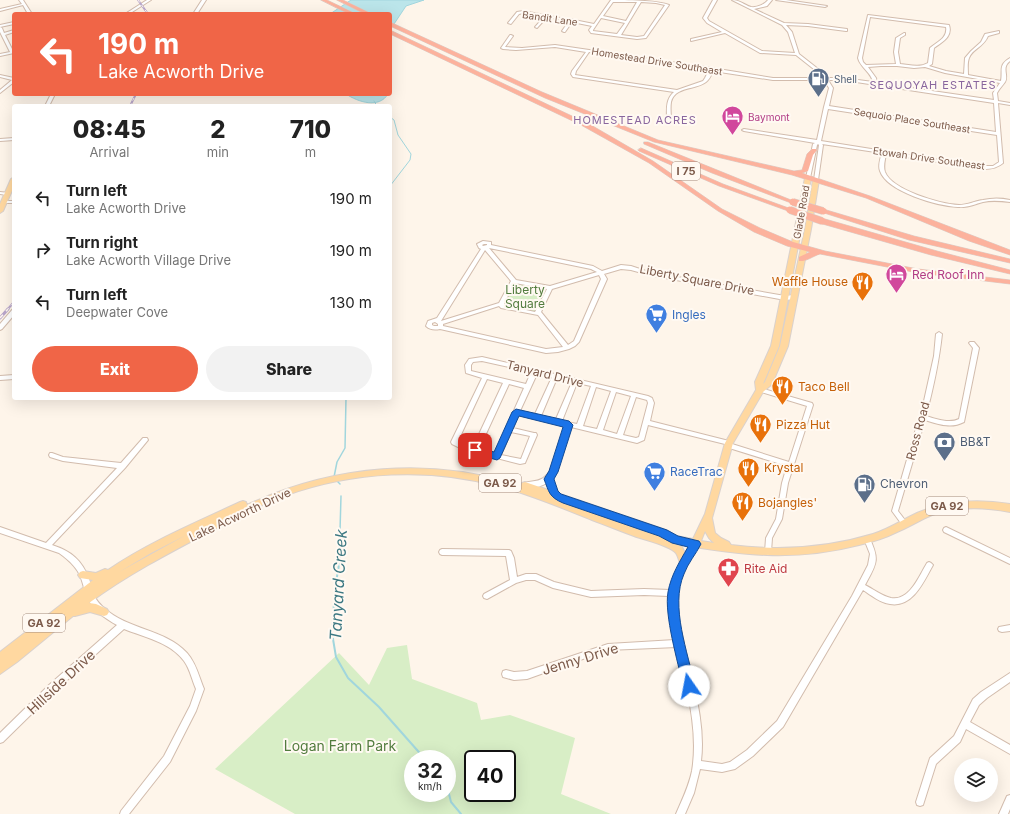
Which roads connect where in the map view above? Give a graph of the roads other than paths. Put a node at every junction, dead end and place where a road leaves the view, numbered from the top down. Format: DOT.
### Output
graph roads {
  1 [pos="22,0"];
  2 [pos="149,0"];
  3 [pos="204,0"];
  4 [pos="323,0"];
  5 [pos="340,0"];
  6 [pos="613,0"];
  7 [pos="715,0"];
  8 [pos="734,0"];
  9 [pos="770,0"];
  10 [pos="778,0"];
  11 [pos="640,1"];
  12 [pos="24,4"];
  13 [pos="824,6"];
  14 [pos="754,8"];
  15 [pos="0,10"];
  16 [pos="29,12"];
  17 [pos="130,12"];
  18 [pos="196,12"];
  19 [pos="349,12"];
  20 [pos="365,12"];
  21 [pos="546,16"];
  22 [pos="600,17"];
  23 [pos="572,20"];
  24 [pos="626,22"];
  25 [pos="510,23"];
  26 [pos="12,24"];
  27 [pos="783,24"];
  28 [pos="392,25"];
  29 [pos="595,25"];
  30 [pos="0,27"];
  31 [pos="537,27"];
  32 [pos="846,30"];
  33 [pos="564,31"];
  34 [pos="12,32"];
  35 [pos="725,32"];
  36 [pos="998,32"];
  37 [pos="392,33"];
  38 [pos="4,34"];
  39 [pos="904,34"];
  40 [pos="511,36"];
  41 [pos="618,36"];
  42 [pos="692,40"];
  43 [pos="588,50"];
  44 [pos="12,52"];
  45 [pos="12,53"];
  46 [pos="797,54"];
  47 [pos="0,55"];
  48 [pos="1010,59"];
  49 [pos="898,65"];
  50 [pos="865,66"];
  51 [pos="926,66"];
  52 [pos="712,70"];
  53 [pos="966,75"];
  54 [pos="0,76"];
  55 [pos="12,79"];
  56 [pos="826,80"];
  57 [pos="12,82"];
  58 [pos="1003,82"];
  59 [pos="875,83"];
  60 [pos="676,91"];
  61 [pos="0,92"];
  62 [pos="542,94"];
  63 [pos="996,102"];
  64 [pos="1010,104"];
  65 [pos="826,107"];
  66 [pos="669,121"];
  67 [pos="584,124"];
  68 [pos="744,130"];
  69 [pos="998,134"];
  70 [pos="12,139"];
  71 [pos="0,140"];
  72 [pos="819,142"];
  73 [pos="841,145"];
  74 [pos="856,148"];
  75 [pos="814,150"];
  76 [pos="884,152"];
  77 [pos="883,158"];
  78 [pos="794,173"];
  79 [pos="808,178"];
  80 [pos="816,178"];
  81 [pos="12,183"];
  82 [pos="0,193"];
  83 [pos="7,194"];
  84 [pos="1010,201"];
  85 [pos="4,202"];
  86 [pos="12,202"];
  87 [pos="0,211"];
  88 [pos="795,245"];
  89 [pos="487,247"];
  90 [pos="804,247"];
  91 [pos="824,252"];
  92 [pos="1010,253"];
  93 [pos="802,259"];
  94 [pos="1010,261"];
  95 [pos="600,272"];
  96 [pos="1010,272"];
  97 [pos="514,281"];
  98 [pos="1010,282"];
  99 [pos="550,288"];
  100 [pos="785,295"];
  101 [pos="794,297"];
  102 [pos="500,304"];
  103 [pos="12,313"];
  104 [pos="538,313"];
  105 [pos="440,323"];
  106 [pos="0,328"];
  107 [pos="939,334"];
  108 [pos="972,344"];
  109 [pos="567,348"];
  110 [pos="535,371"];
  111 [pos="555,376"];
  112 [pos="12,377"];
  113 [pos="485,377"];
  114 [pos="0,378"];
  115 [pos="575,381"];
  116 [pos="507,382"];
  117 [pos="594,385"];
  118 [pos="528,387"];
  119 [pos="614,390"];
  120 [pos="760,390"];
  121 [pos="634,394"];
  122 [pos="516,412"];
  123 [pos="537,417"];
  124 [pos="922,417"];
  125 [pos="558,422"];
  126 [pos="646,422"];
  127 [pos="569,425"];
  128 [pos="579,427"];
  129 [pos="509,429"];
  130 [pos="599,432"];
  131 [pos="619,437"];
  132 [pos="145,440"];
  133 [pos="729,444"];
  134 [pos="475,450"];
  135 [pos="52,455"];
  136 [pos="497,456"];
  137 [pos="791,465"];
  138 [pos="122,466"];
  139 [pos="366,471"];
  140 [pos="549,479"];
  141 [pos="305,484"];
  142 [pos="524,485"];
  143 [pos="558,496"];
  144 [pos="1010,508"];
  145 [pos="708,517"];
  146 [pos="905,524"];
  147 [pos="0,530"];
  148 [pos="946,530"];
  149 [pos="867,539"];
  150 [pos="661,540"];
  151 [pos="676,540"];
  152 [pos="695,544"];
  153 [pos="47,546"];
  154 [pos="736,549"];
  155 [pos="442,552"];
  156 [pos="768,552"];
  157 [pos="1010,561"];
  158 [pos="684,562"];
  159 [pos="929,565"];
  160 [pos="122,566"];
  161 [pos="83,575"];
  162 [pos="514,581"];
  163 [pos="862,586"];
  164 [pos="89,593"];
  165 [pos="673,593"];
  166 [pos="487,596"];
  167 [pos="104,612"];
  168 [pos="60,620"];
  169 [pos="122,626"];
  170 [pos="1010,628"];
  171 [pos="1002,629"];
  172 [pos="680,643"];
  173 [pos="0,658"];
  174 [pos="0,669"];
  175 [pos="506,674"];
  176 [pos="1010,677"];
  177 [pos="965,724"];
  178 [pos="0,739"];
  179 [pos="1010,750"];
  180 [pos="698,765"];
  181 [pos="1010,800"];
  182 [pos="920,802"];
  183 [pos="124,814"];
  184 [pos="680,814"];
  185 [pos="1003,814"];
  1 -- 12 [label="street"];
  2 -- 17 [label="street"];
  3 -- 18 [label="street"];
  4 -- 19 [label="highway"];
  5 -- 20 [label="highway"];
  6 -- 11 [label="street"];
  6 -- 22 [label="street"];
  7 -- 35 [label="street"];
  8 -- 14 [label="street"];
  9 -- 14 [label="street"];
  10 -- 13 [label="street"];
  11 -- 24 [label="street"];
  11 -- 41 [label="street"];
  12 -- 15 [label="street"];
  12 -- 16 [label="street"];
  14 -- 27 [label="street"];
  21 -- 23 [label="street, Bandit Lane"];
  21 -- 25 [label="street, Bandit Lane"];
  21 -- 31 [label="street"];
  22 -- 24 [label="street"];
  22 -- 29 [label="street"];
  23 -- 29 [label="street, Bandit Lane"];
  23 -- 33 [label="street"];
  24 -- 41 [label="street"];
  26 -- 30 [label="street"];
  27 -- 32 [label="street"];
  27 -- 46 [label="street"];
  28 -- 62 [label="highway, I 75"];
  29 -- 41 [label="street"];
  30 -- 38 [label="street"];
  34 -- 38 [label="street"];
  35 -- 42 [label="street"];
  35 -- 46 [label="street"];
  36 -- 53 [label="street"];
  37 -- 67 [label="highway, I 75"];
  38 -- 44 [label="street"];
  39 -- 49 [label="street"];
  40 -- 43 [label="street, Homestead Drive Southeast"];
  43 -- 52 [label="street, Homestead Drive Southeast"];
  43 -- 60 [label="street"];
  45 -- 47 [label="street"];
  46 -- 56 [label="street"];
  48 -- 58 [label="street"];
  49 -- 50 [label="street"];
  49 -- 51 [label="street"];
  50 -- 51 [label="street"];
  50 -- 59 [label="street"];
  51 -- 53 [label="street"];
  52 -- 56 [label="street, Homestead Drive Southeast"];
  52 -- 60 [label="street"];
  53 -- 58 [label="street"];
  54 -- 55 [label="street"];
  56 -- 59 [label="street, Homestead Drive Southeast"];
  56 -- 65 [label="street"];
  57 -- 61 [label="street"];
  58 -- 63 [label="street"];
  59 -- 63 [label="street, Homestead Drive Southeast"];
  60 -- 66 [label="street"];
  62 -- 78 [label="highway"];
  62 -- 94 [label="highway, I 75, bridge"];
  63 -- 64 [label="street, Homestead Drive Southeast"];
  63 -- 69 [label="street, Etowah Drive Southeast"];
  65 -- 69 [label="street, Sequoio Place Southeast"];
  65 -- 72 [label="street"];
  67 -- 88 [label="highway"];
  67 -- 96 [label="highway, I 75, bridge"];
  68 -- 72 [label="street, Etowah Drive Southeast"];
  69 -- 76 [label="street, Etowah Drive Southeast"];
  70 -- 71 [label="street"];
  72 -- 73 [label="street, Etowah Drive Southeast"];
  72 -- 75 [label="street"];
  72 -- 80 [label="street"];
  73 -- 74 [label="street, Etowah Drive Southeast"];
  73 -- 80 [label="street"];
  74 -- 76 [label="street, Etowah Drive Southeast"];
  74 -- 77 [label="street"];
  75 -- 78 [label="highway"];
  75 -- 79 [label="street"];
  76 -- 77 [label="street"];
  77 -- 84 [label="street"];
  78 -- 79 [label="highway"];
  79 -- 80 [label="highway"];
  79 -- 88 [label="main road, Glade Road"];
  80 -- 90 [label="main road, Glade Road"];
  80 -- 92 [label="highway"];
  81 -- 83 [label="main road"];
  82 -- 83 [label="street"];
  83 -- 85 [label="main road"];
  85 -- 86 [label="street"];
  85 -- 87 [label="main road"];
  88 -- 90 [label="highway"];
  88 -- 100 [label="main road, Glade Road"];
  89 -- 95 [label="street"];
  89 -- 97 [label="street"];
  89 -- 105 [label="street"];
  90 -- 91 [label="highway"];
  90 -- 93 [label="main road, Glade Road"];
  91 -- 93 [label="highway"];
  91 -- 98 [label="highway"];
  93 -- 101 [label="main road, Glade Road"];
  95 -- 99 [label="street, Liberty Square Drive"];
  95 -- 100 [label="street, Liberty Square Drive"];
  95 -- 109 [label="street"];
  97 -- 99 [label="street"];
  97 -- 102 [label="street"];
  99 -- 104 [label="street"];
  100 -- 101 [label="street, Liberty Square Drive"];
  100 -- 120 [label="main road, Glade Road"];
  101 -- 120 [label="main road, Glade Road"];
  102 -- 104 [label="street"];
  102 -- 105 [label="street"];
  103 -- 106 [label="street"];
  104 -- 109 [label="street"];
  105 -- 109 [label="street"];
  107 -- 124 [label="street, Ross Road"];
  108 -- 124 [label="street"];
  110 -- 111 [label="street, Tanyard Drive"];
  110 -- 113 [label="street, Tanyard Drive"];
  110 -- 118 [label="street"];
  111 -- 115 [label="street, Tanyard Drive"];
  111 -- 123 [label="street"];
  112 -- 114 [label="street"];
  113 -- 116 [label="street"];
  113 -- 134 [label="street"];
  115 -- 117 [label="street, Tanyard Drive"];
  115 -- 125 [label="street"];
  116 -- 118 [label="street"];
  116 -- 134 [label="street"];
  117 -- 119 [label="street, Tanyard Drive"];
  117 -- 128 [label="street"];
  118 -- 122 [label="street"];
  119 -- 121 [label="street, Tanyard Drive"];
  119 -- 130 [label="street"];
  120 -- 133 [label="main road"];
  120 -- 137 [label="street"];
  121 -- 126 [label="street, Tanyard Drive"];
  121 -- 131 [label="street"];
  122 -- 123 [label="street"];
  122 -- 129 [label="street"];
  123 -- 125 [label="street"];
  124 -- 146 [label="street, Ross Road"];
  125 -- 127 [label="street"];
  126 -- 131 [label="street"];
  126 -- 133 [label="street"];
  127 -- 128 [label="street"];
  127 -- 140 [label="street"];
  128 -- 130 [label="street"];
  129 -- 136 [label="street"];
  129 -- 136 [label="street"];
  130 -- 131 [label="street"];
  132 -- 138 [label="street"];
  133 -- 137 [label="street"];
  133 -- 145 [label="main road"];
  134 -- 136 [label="street"];
  135 -- 138 [label="street"];
  137 -- 156 [label="street"];
  138 -- 153 [label="street"];
  139 -- 141 [label="main road, Lake Acworth Drive / GA 92"];
  139 -- 142 [label="main road, Lake Acworth Drive"];
  139 -- 150 [label="main road, Lake Acworth Drive / GA 92"];
  140 -- 142 [label="street"];
  140 -- 143 [label="street"];
  141 -- 160 [label="main road, Lake Acworth Drive / GA 92"];
  141 -- 164 [label="main road, Lake Acworth Drive / GA 92"];
  142 -- 143 [label="main road, Lake Acworth Drive / GA 92"];
  143 -- 151 [label="main road, Lake Acworth Drive / GA 92"];
  144 -- 146 [label="main road, Lake Acworth Drive / GA 92"];
  145 -- 152 [label="main road"];
  145 -- 154 [label="main road"];
  146 -- 149 [label="main road, Lake Acworth Drive / GA 92"];
  147 -- 153 [label="street"];
  148 -- 157 [label="street"];
  149 -- 156 [label="main road, Lake Acworth Drive / GA 92"];
  149 -- 163 [label="street"];
  150 -- 151 [label="main road, Lake Acworth Drive / GA 92"];
  150 -- 158 [label="main road"];
  151 -- 152 [label="main road, Lake Acworth Drive / GA 92"];
  152 -- 154 [label="main road, Lake Acworth Drive / GA 92"];
  152 -- 158 [label="street"];
  153 -- 161 [label="street"];
  154 -- 156 [label="main road, Lake Acworth Drive / GA 92"];
  155 -- 162 [label="street"];
  158 -- 165 [label="street"];
  159 -- 163 [label="street"];
  160 -- 161 [label="main road"];
  160 -- 164 [label="main road, Lake Acworth Drive / GA 92"];
  161 -- 164 [label="street"];
  162 -- 165 [label="street"];
  162 -- 166 [label="street"];
  163 -- 180 [label="street"];
  164 -- 167 [label="street"];
  164 -- 168 [label="main road, Lake Acworth Drive / GA 92"];
  164 -- 173 [label="main road, Lake Acworth Drive / GA 92"];
  165 -- 172 [label="street"];
  167 -- 168 [label="main road"];
  167 -- 169 [label="street"];
  168 -- 174 [label="main road, Lake Acworth Drive / GA 92"];
  169 -- 178 [label="street, Hillside Drive"];
  169 -- 183 [label="street"];
  170 -- 171 [label="street"];
  172 -- 175 [label="street, Jenny Drive"];
  172 -- 180 [label="street"];
  176 -- 177 [label="street"];
  177 -- 179 [label="street"];
  177 -- 182 [label="street"];
  180 -- 184 [label="street"];
  181 -- 185 [label="street"];
}
